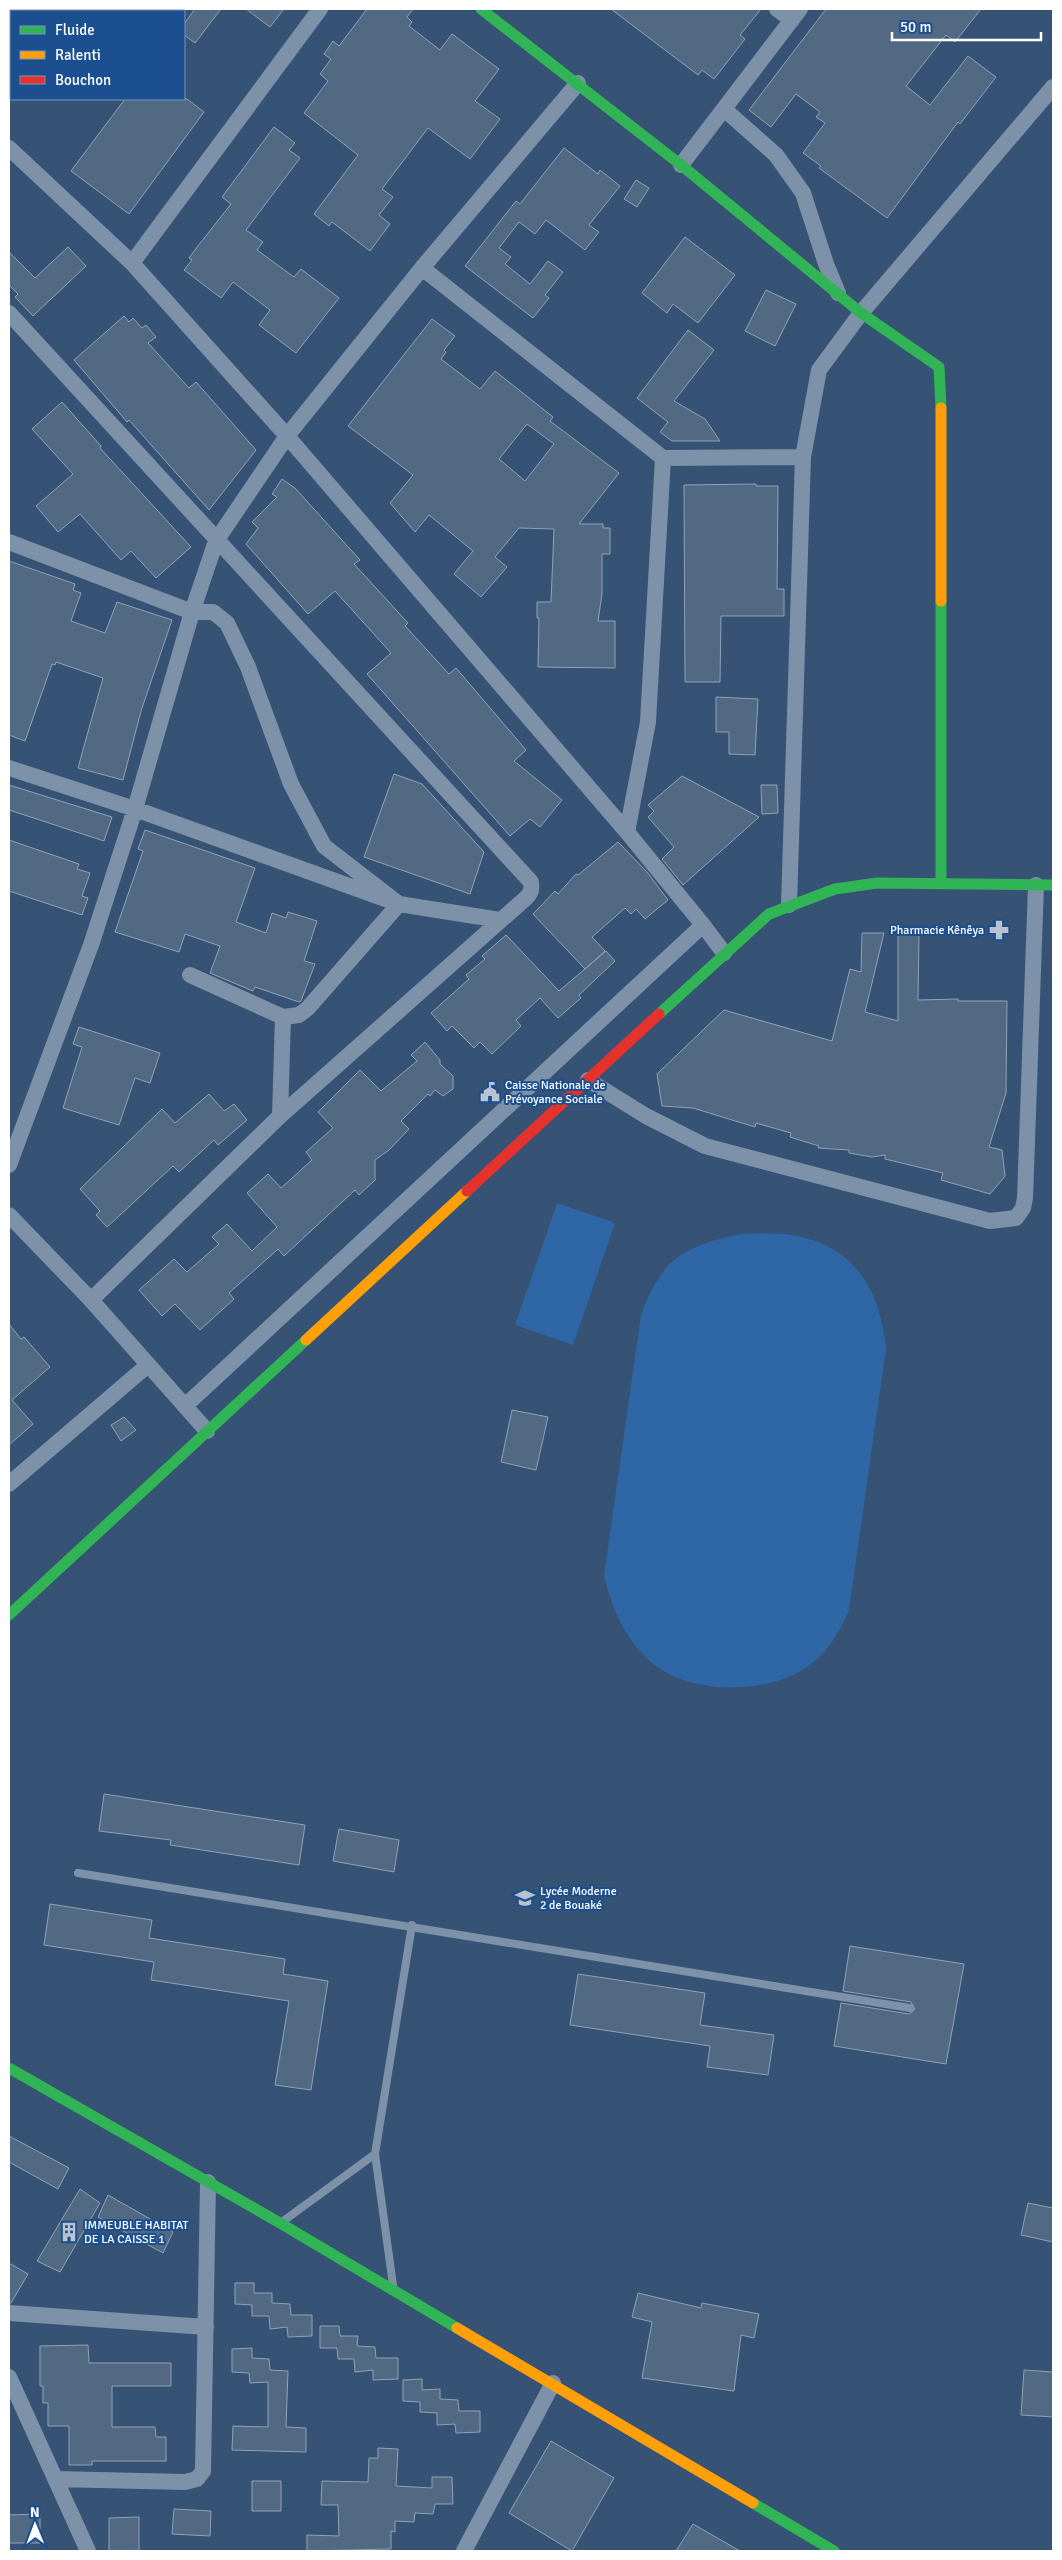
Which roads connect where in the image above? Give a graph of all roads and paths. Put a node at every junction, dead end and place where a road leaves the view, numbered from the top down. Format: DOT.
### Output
graph roads {
  1 [pos="320,9"];
  2 [pos="481,9"];
  3 [pos="777,9"];
  4 [pos="796,14"];
  5 [pos="578,83"];
  6 [pos="1053,87"];
  7 [pos="724,109"];
  8 [pos="9,148"];
  9 [pos="681,165"];
  10 [pos="132,263"];
  11 [pos="422,268"];
  12 [pos="839,295"];
  13 [pos="9,313"];
  14 [pos="861,313"];
  15 [pos="287,436"];
  16 [pos="663,458"];
  17 [pos="804,458"];
  18 [pos="216,541"];
  19 [pos="9,542"];
  20 [pos="192,612"];
  21 [pos="9,768"];
  22 [pos="135,809"];
  23 [pos="626,832"];
  24 [pos="941,883"];
  25 [pos="1036,885"];
  26 [pos="1053,885"];
  27 [pos="399,904"];
  28 [pos="789,905"];
  29 [pos="500,920"];
  30 [pos="703,925"];
  31 [pos="724,953"];
  32 [pos="190,975"];
  33 [pos="283,1017"];
  34 [pos="588,1080"];
  35 [pos="280,1116"];
  36 [pos="9,1165"];
  37 [pos="9,1215"];
  38 [pos="91,1300"];
  39 [pos="148,1365"];
  40 [pos="186,1405"];
  41 [pos="207,1431"];
  42 [pos="9,1484"];
  43 [pos="9,1615"];
  44 [pos="78,1873"];
  45 [pos="412,1925"];
  46 [pos="910,2008"];
  47 [pos="9,2068"];
  48 [pos="375,2154"];
  49 [pos="208,2182"];
  50 [pos="280,2223"];
  51 [pos="394,2290"];
  52 [pos="9,2313"];
  53 [pos="206,2327"];
  54 [pos="9,2376"];
  55 [pos="553,2383"];
  56 [pos="56,2479"];
  57 [pos="88,2551"];
  58 [pos="464,2551"];
  59 [pos="834,2551"];
  1 -- 10 [label="street"];
  2 -- 5 [label="street"];
  3 -- 4 [label="street"];
  4 -- 7 [label="street"];
  5 -- 9 [label="street"];
  5 -- 11 [label="street"];
  6 -- 14 [label="street"];
  7 -- 9 [label="street"];
  7 -- 12 [label="street"];
  8 -- 10 [label="street"];
  9 -- 12 [label="street"];
  10 -- 15 [label="street"];
  11 -- 15 [label="street"];
  11 -- 16 [label="street"];
  12 -- 14 [label="street"];
  13 -- 18 [label="street"];
  14 -- 17 [label="street"];
  14 -- 24 [label="street"];
  15 -- 18 [label="street"];
  15 -- 23 [label="street"];
  16 -- 17 [label="street"];
  16 -- 23 [label="street"];
  17 -- 28 [label="street"];
  18 -- 20 [label="street"];
  18 -- 29 [label="street"];
  19 -- 20 [label="street"];
  20 -- 22 [label="street"];
  20 -- 27 [label="street"];
  21 -- 22 [label="street"];
  22 -- 27 [label="street"];
  22 -- 36 [label="street"];
  23 -- 30 [label="street"];
  24 -- 25 [label="street"];
  24 -- 28 [label="street"];
  25 -- 26 [label="street"];
  25 -- 34 [label="street"];
  27 -- 29 [label="street"];
  27 -- 33 [label="street"];
  28 -- 31 [label="street"];
  29 -- 35 [label="street"];
  30 -- 31 [label="street"];
  30 -- 40 [label="street"];
  31 -- 34 [label="street"];
  32 -- 33 [label="street"];
  33 -- 35 [label="street"];
  34 -- 41 [label="street"];
  35 -- 38 [label="street"];
  37 -- 38 [label="street"];
  38 -- 39 [label="street"];
  39 -- 40 [label="street"];
  39 -- 42 [label="street"];
  40 -- 41 [label="street"];
  41 -- 43 [label="street"];
  44 -- 45 [label="lane"];
  45 -- 46 [label="lane"];
  45 -- 48 [label="lane"];
  47 -- 49 [label="street"];
  48 -- 50 [label="lane"];
  48 -- 51 [label="lane"];
  49 -- 50 [label="street"];
  49 -- 53 [label="street"];
  50 -- 51 [label="street"];
  51 -- 55 [label="street"];
  52 -- 53 [label="street"];
  53 -- 56 [label="street"];
  54 -- 56 [label="street"];
  55 -- 58 [label="street"];
  55 -- 59 [label="street"];
  56 -- 57 [label="street"];
}
